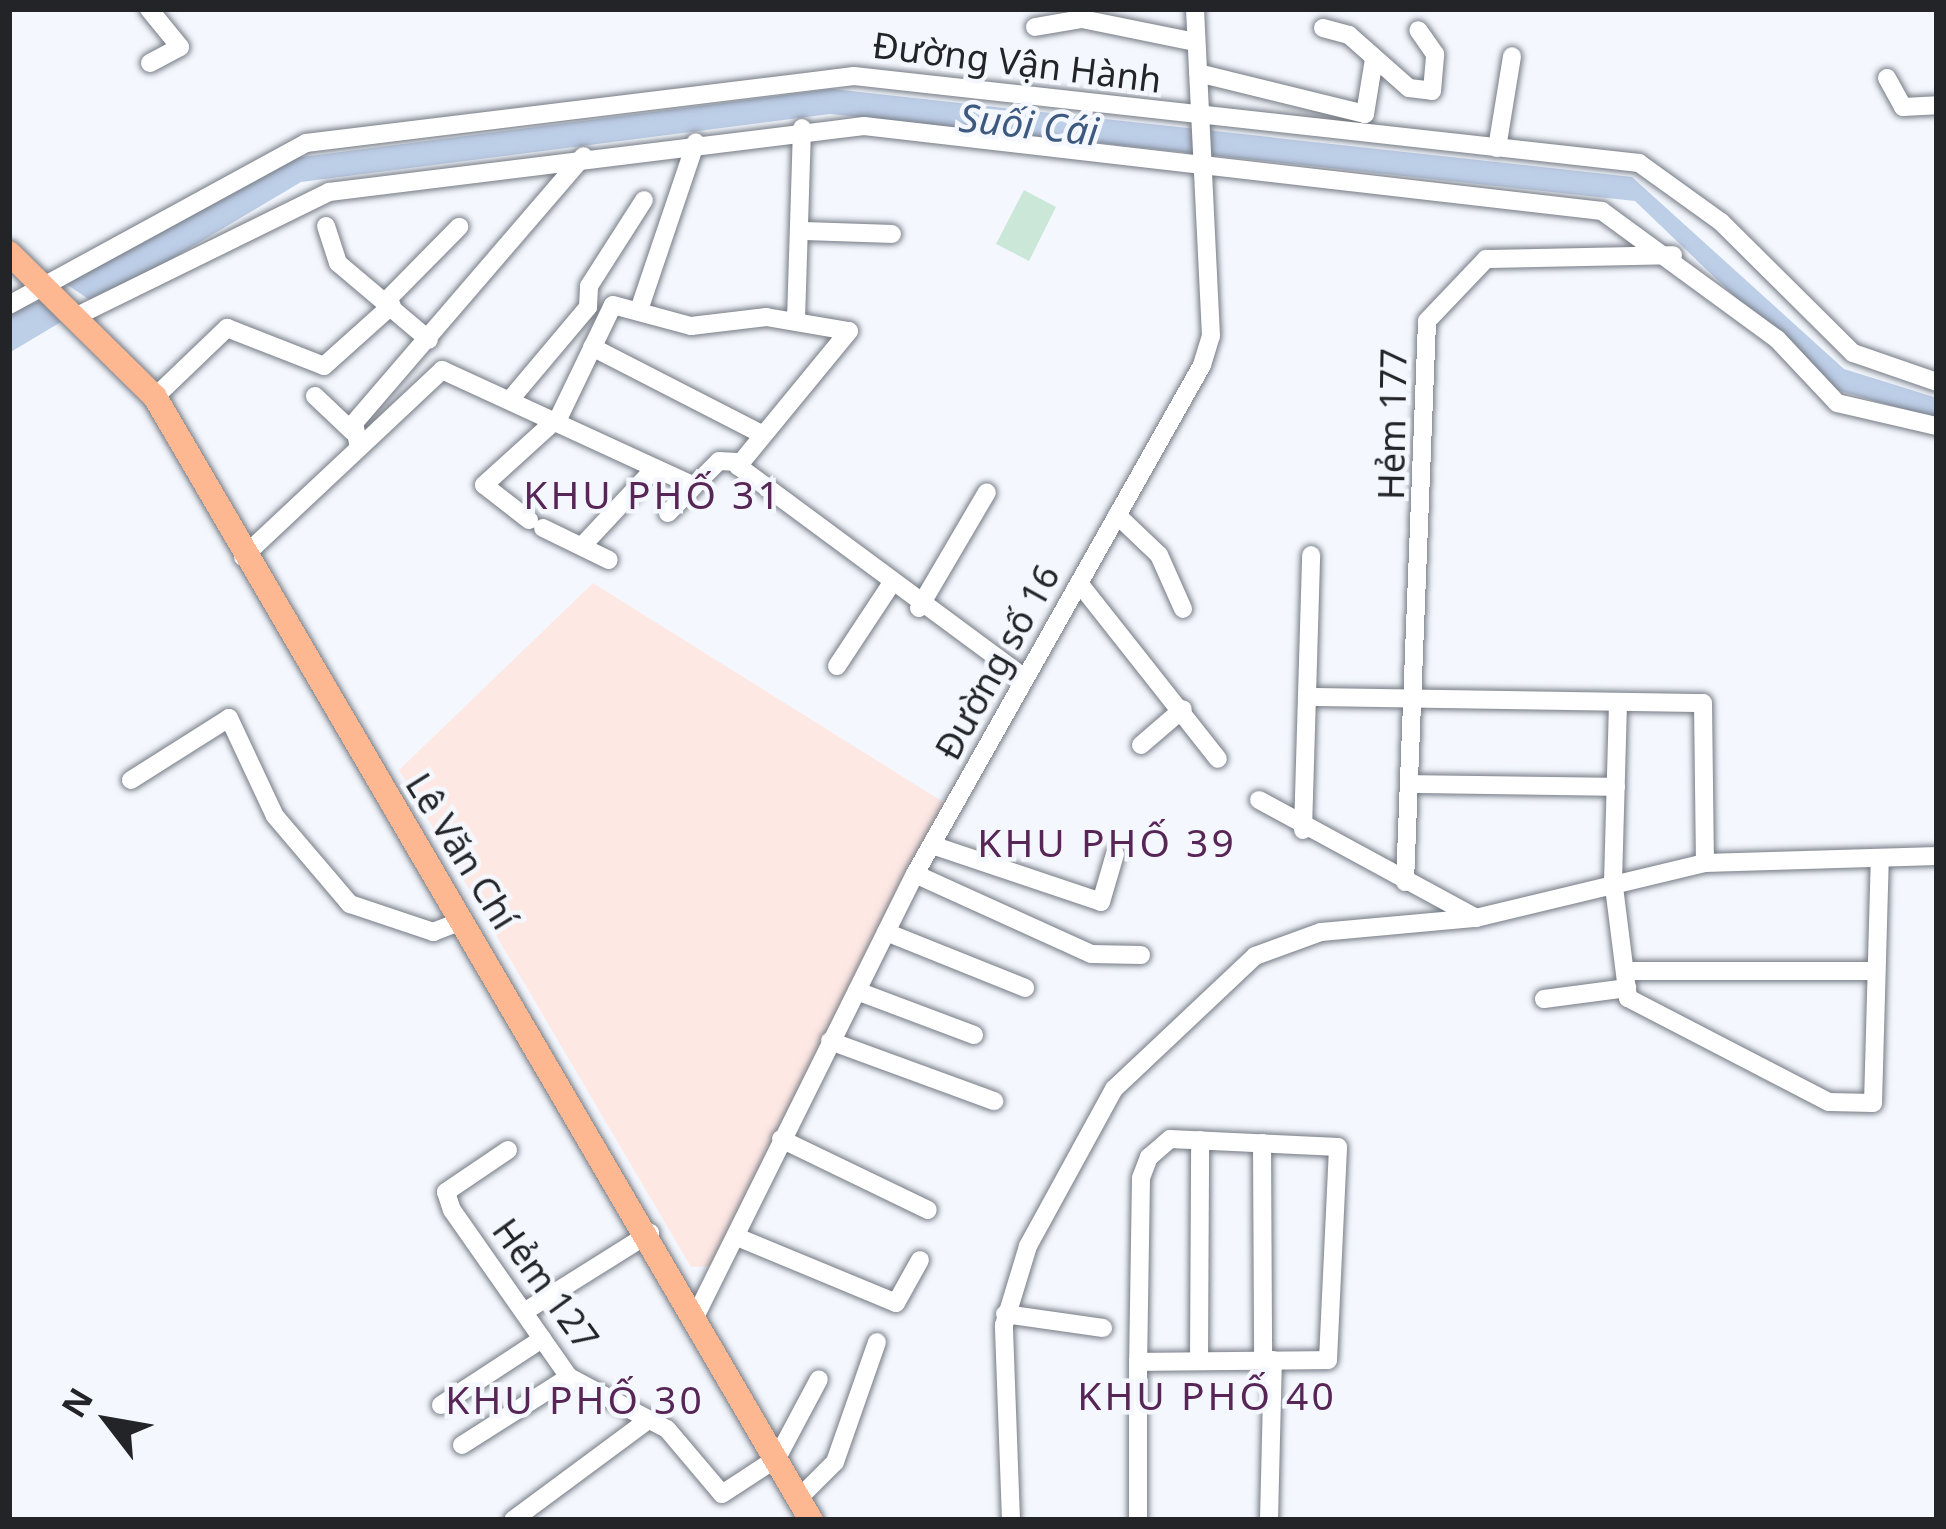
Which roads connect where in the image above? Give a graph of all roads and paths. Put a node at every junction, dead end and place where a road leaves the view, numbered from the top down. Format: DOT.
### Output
graph roads {
  1 [pos="149,9"];
  2 [pos="1195,9"];
  3 [pos="1035,27"];
  4 [pos="1323,28"];
  5 [pos="1418,31"];
  6 [pos="1196,42"];
  7 [pos="1512,56"];
  8 [pos="1374,59"];
  9 [pos="150,63"];
  10 [pos="1198,73"];
  11 [pos="1888,78"];
  12 [pos="1937,105"];
  13 [pos="1199,121"];
  14 [pos="802,128"];
  15 [pos="696,142"];
  16 [pos="1497,148"];
  17 [pos="584,156"];
  18 [pos="1196,165"];
  19 [pos="644,200"];
  20 [pos="326,226"];
  21 [pos="459,227"];
  22 [pos="806,231"];
  23 [pos="892,234"];
  24 [pos="9,253"];
  25 [pos="1673,255"];
  26 [pos="47,284"];
  27 [pos="389,303"];
  28 [pos="9,305"];
  29 [pos="639,310"];
  30 [pos="79,315"];
  31 [pos="796,320"];
  32 [pos="429,340"];
  33 [pos="592,347"];
  34 [pos="1937,382"];
  35 [pos="514,395"];
  36 [pos="315,396"];
  37 [pos="154,397"];
  38 [pos="560,416"];
  39 [pos="1937,426"];
  40 [pos="761,434"];
  41 [pos="355,437"];
  42 [pos="737,461"];
  43 [pos="653,470"];
  44 [pos="694,486"];
  45 [pos="987,492"];
  46 [pos="668,513"];
  47 [pos="1117,515"];
  48 [pos="582,546"];
  49 [pos="1310,555"];
  50 [pos="243,557"];
  51 [pos="609,560"];
  52 [pos="1079,583"];
  53 [pos="890,586"];
  54 [pos="920,608"];
  55 [pos="1183,609"];
  56 [pos="838,666"];
  57 [pos="1025,678"];
  58 [pos="1309,697"];
  59 [pos="1413,699"];
  60 [pos="1618,703"];
  61 [pos="1184,709"];
  62 [pos="1141,745"];
  63 [pos="1218,759"];
  64 [pos="131,780"];
  65 [pos="1411,784"];
  66 [pos="1616,787"];
  67 [pos="1259,800"];
  68 [pos="1304,830"];
  69 [pos="932,845"];
  70 [pos="1115,854"];
  71 [pos="1937,856"];
  72 [pos="1880,858"];
  73 [pos="1705,863"];
  74 [pos="915,874"];
  75 [pos="1613,879"];
  76 [pos="1405,882"];
  77 [pos="1476,918"];
  78 [pos="464,920"];
  79 [pos="886,932"];
  80 [pos="1141,956"];
  81 [pos="1876,971"];
  82 [pos="1626,980"];
  83 [pos="1025,988"];
  84 [pos="856,991"];
  85 [pos="1544,999"];
  86 [pos="974,1035"];
  87 [pos="830,1041"];
  88 [pos="994,1101"];
  89 [pos="781,1139"];
  90 [pos="1200,1140"];
  91 [pos="1262,1142"];
  92 [pos="508,1150"];
  93 [pos="928,1210"];
  94 [pos="650,1232"];
  95 [pos="737,1237"];
  96 [pos="920,1260"];
  97 [pos="524,1312"];
  98 [pos="1005,1314"];
  99 [pos="696,1315"];
  100 [pos="1103,1328"];
  101 [pos="542,1340"];
  102 [pos="877,1342"];
  103 [pos="1268,1360"];
  104 [pos="1199,1361"];
  105 [pos="1138,1362"];
  106 [pos="569,1376"];
  107 [pos="819,1378"];
  108 [pos="441,1405"];
  109 [pos="648,1420"];
  110 [pos="463,1445"];
  111 [pos="777,1458"];
  112 [pos="805,1509"];
  113 [pos="513,1520"];
  114 [pos="1011,1520"];
  115 [pos="1138,1520"];
  116 [pos="1269,1520"];
  1 -- 9 [label="street"];
  2 -- 6 [label="street, Đường số 16"];
  3 -- 6 [label="street"];
  4 -- 8 [label="street"];
  5 -- 8 [label="street"];
  6 -- 10 [label="street, Đường số 16"];
  7 -- 16 [label="street"];
  8 -- 10 [label="street"];
  10 -- 13 [label="street, Đường số 16"];
  11 -- 12 [label="street"];
  13 -- 16 [label="street, Đường Vận Hành"];
  13 -- 18 [label="street, Đường số 16"];
  13 -- 26 [label="street, Đường Vận Hành"];
  14 -- 15 [label="street"];
  14 -- 18 [label="street"];
  14 -- 22 [label="street"];
  15 -- 17 [label="street"];
  15 -- 29 [label="street"];
  16 -- 34 [label="street, Đường Vận Hành"];
  17 -- 30 [label="street"];
  17 -- 32 [label="street"];
  18 -- 25 [label="street"];
  18 -- 47 [label="street, Đường số 16"];
  19 -- 35 [label="street"];
  20 -- 27 [label="street"];
  21 -- 27 [label="street"];
  22 -- 23 [label="street"];
  22 -- 31 [label="street"];
  24 -- 26 [label="main road, Lê Văn Chí"];
  25 -- 39 [label="street"];
  25 -- 59 [label="street, Hẻm 177"];
  26 -- 28 [label="street, Đường Vận Hành"];
  26 -- 30 [label="main road, Lê Văn Chí"];
  27 -- 32 [label="street"];
  27 -- 37 [label="street"];
  29 -- 31 [label="street"];
  29 -- 33 [label="street"];
  30 -- 37 [label="main road, Lê Văn Chí"];
  31 -- 40 [label="street"];
  32 -- 41 [label="street"];
  33 -- 38 [label="street"];
  33 -- 40 [label="street"];
  35 -- 38 [label="street"];
  35 -- 41 [label="street"];
  36 -- 41 [label="street"];
  37 -- 50 [label="main road, Lê Văn Chí"];
  38 -- 43 [label="street"];
  38 -- 48 [label="street"];
  40 -- 42 [label="street"];
  41 -- 50 [label="street"];
  42 -- 44 [label="street"];
  42 -- 53 [label="street"];
  43 -- 44 [label="street"];
  43 -- 48 [label="street"];
  44 -- 46 [label="street"];
  45 -- 54 [label="street"];
  47 -- 52 [label="street, Đường số 16"];
  47 -- 55 [label="street"];
  48 -- 51 [label="street"];
  49 -- 58 [label="street"];
  50 -- 78 [label="main road, Lê Văn Chí"];
  52 -- 57 [label="street, Đường số 16"];
  52 -- 61 [label="street"];
  53 -- 54 [label="street"];
  53 -- 56 [label="street"];
  54 -- 57 [label="street"];
  57 -- 69 [label="street, Đường số 16"];
  58 -- 59 [label="street"];
  58 -- 68 [label="street"];
  59 -- 60 [label="street"];
  59 -- 65 [label="street, Hẻm 177"];
  60 -- 66 [label="street"];
  60 -- 73 [label="street"];
  61 -- 62 [label="street"];
  61 -- 63 [label="street"];
  64 -- 78 [label="street"];
  65 -- 66 [label="street"];
  65 -- 76 [label="street, Hẻm 177"];
  66 -- 75 [label="street"];
  67 -- 68 [label="street"];
  68 -- 76 [label="street"];
  69 -- 70 [label="street"];
  69 -- 74 [label="street, Đường số 16"];
  71 -- 72 [label="street"];
  72 -- 73 [label="street"];
  72 -- 81 [label="street"];
  73 -- 75 [label="street"];
  74 -- 79 [label="street, Đường số 16"];
  74 -- 80 [label="street"];
  75 -- 77 [label="street"];
  75 -- 82 [label="street"];
  76 -- 77 [label="street"];
  77 -- 98 [label="street"];
  78 -- 94 [label="main road, Lê Văn Chí"];
  79 -- 83 [label="street"];
  79 -- 84 [label="street, Đường số 16"];
  81 -- 82 [label="street"];
  81 -- 82 [label="street"];
  82 -- 85 [label="street"];
  84 -- 86 [label="street"];
  84 -- 87 [label="street, Đường số 16"];
  87 -- 88 [label="street"];
  87 -- 89 [label="street, Đường số 16"];
  89 -- 93 [label="street"];
  89 -- 95 [label="street, Đường số 16"];
  90 -- 91 [label="street"];
  90 -- 104 [label="street"];
  90 -- 105 [label="street"];
  91 -- 103 [label="street"];
  91 -- 103 [label="street"];
  92 -- 97 [label="street, Hẻm 127"];
  94 -- 97 [label="street"];
  94 -- 99 [label="main road, Lê Văn Chí"];
  95 -- 96 [label="street"];
  95 -- 99 [label="street, Đường số 16"];
  97 -- 101 [label="street, Hẻm 127"];
  98 -- 100 [label="street"];
  98 -- 114 [label="street"];
  99 -- 111 [label="main road, Lê Văn Chí"];
  101 -- 106 [label="street, Hẻm 127"];
  101 -- 108 [label="street"];
  102 -- 112 [label="street"];
  103 -- 104 [label="street"];
  103 -- 116 [label="street"];
  104 -- 105 [label="street"];
  105 -- 115 [label="street"];
  106 -- 109 [label="street, Hẻm 127"];
  106 -- 110 [label="street"];
  107 -- 111 [label="street"];
  109 -- 111 [label="street, Hẻm 127"];
  109 -- 113 [label="street"];
  111 -- 112 [label="main road, Lê Văn Chí"];
}
